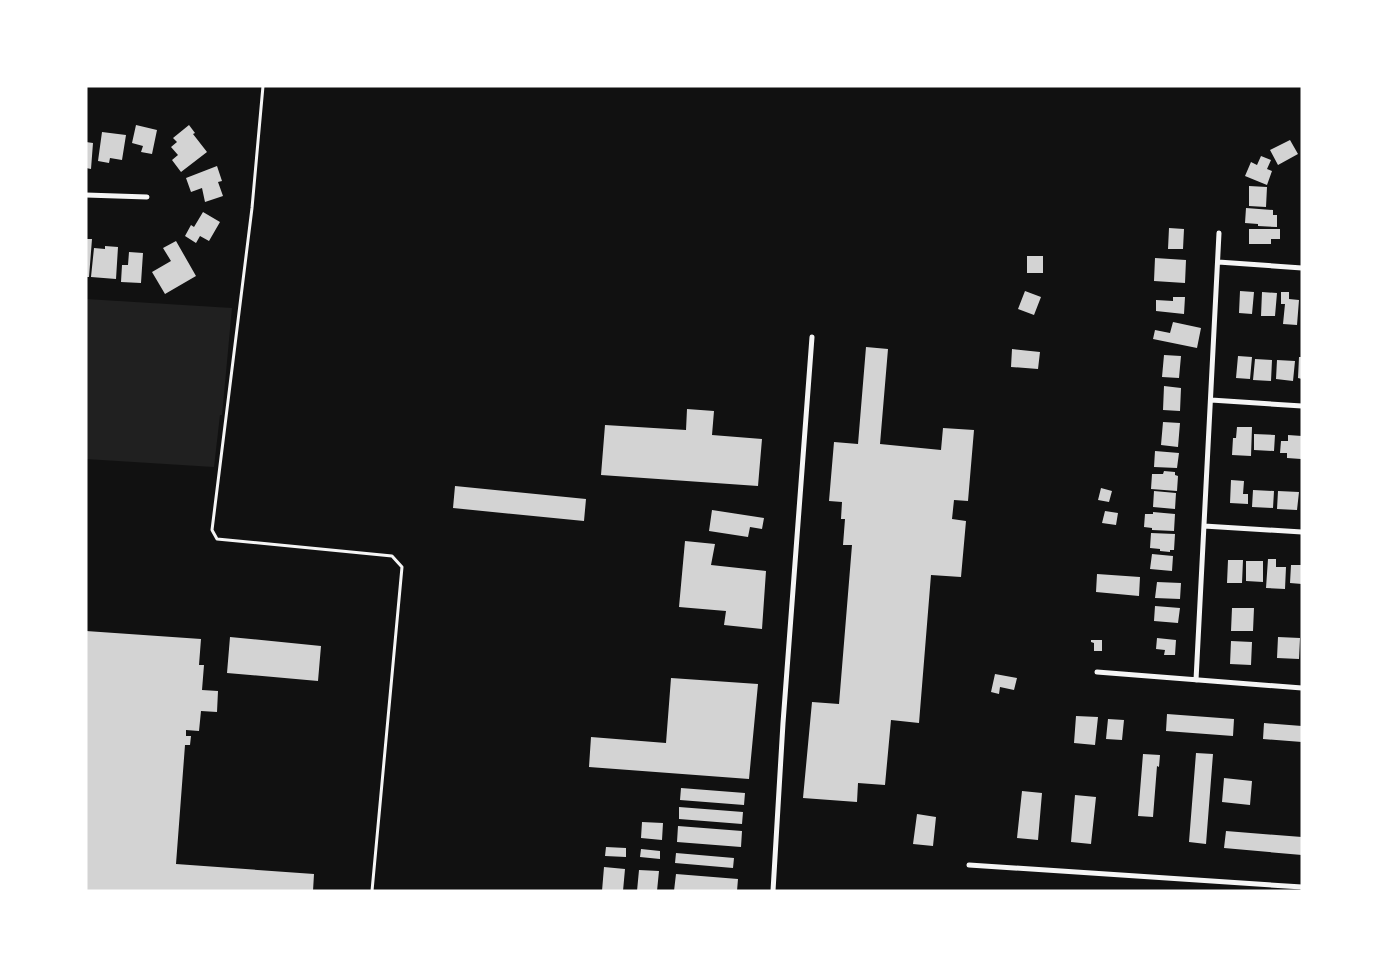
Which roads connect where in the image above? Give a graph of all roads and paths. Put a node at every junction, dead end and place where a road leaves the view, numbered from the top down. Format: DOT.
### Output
graph roads {
  1 [pos="263,86"];
  2 [pos="86,195"];
  3 [pos="147,197"];
  4 [pos="1219,233"];
  5 [pos="1218,262"];
  6 [pos="1302,268"];
  7 [pos="812,336"];
  8 [pos="1210,400"];
  9 [pos="1302,406"];
  10 [pos="1204,526"];
  11 [pos="1302,532"];
  12 [pos="1097,672"];
  13 [pos="1196,680"];
  14 [pos="1302,688"];
  15 [pos="969,865"];
  16 [pos="1302,887"];
  17 [pos="372,891"];
  18 [pos="773,891"];
  1 -- 17 [label="lane"];
  2 -- 3 [label="street"];
  4 -- 5 [label="street"];
  5 -- 6 [label="street"];
  5 -- 8 [label="street"];
  7 -- 18 [label="street"];
  8 -- 9 [label="street"];
  8 -- 10 [label="street"];
  10 -- 11 [label="street"];
  10 -- 13 [label="street"];
  12 -- 13 [label="street"];
  13 -- 14 [label="street"];
  15 -- 16 [label="street"];
}
